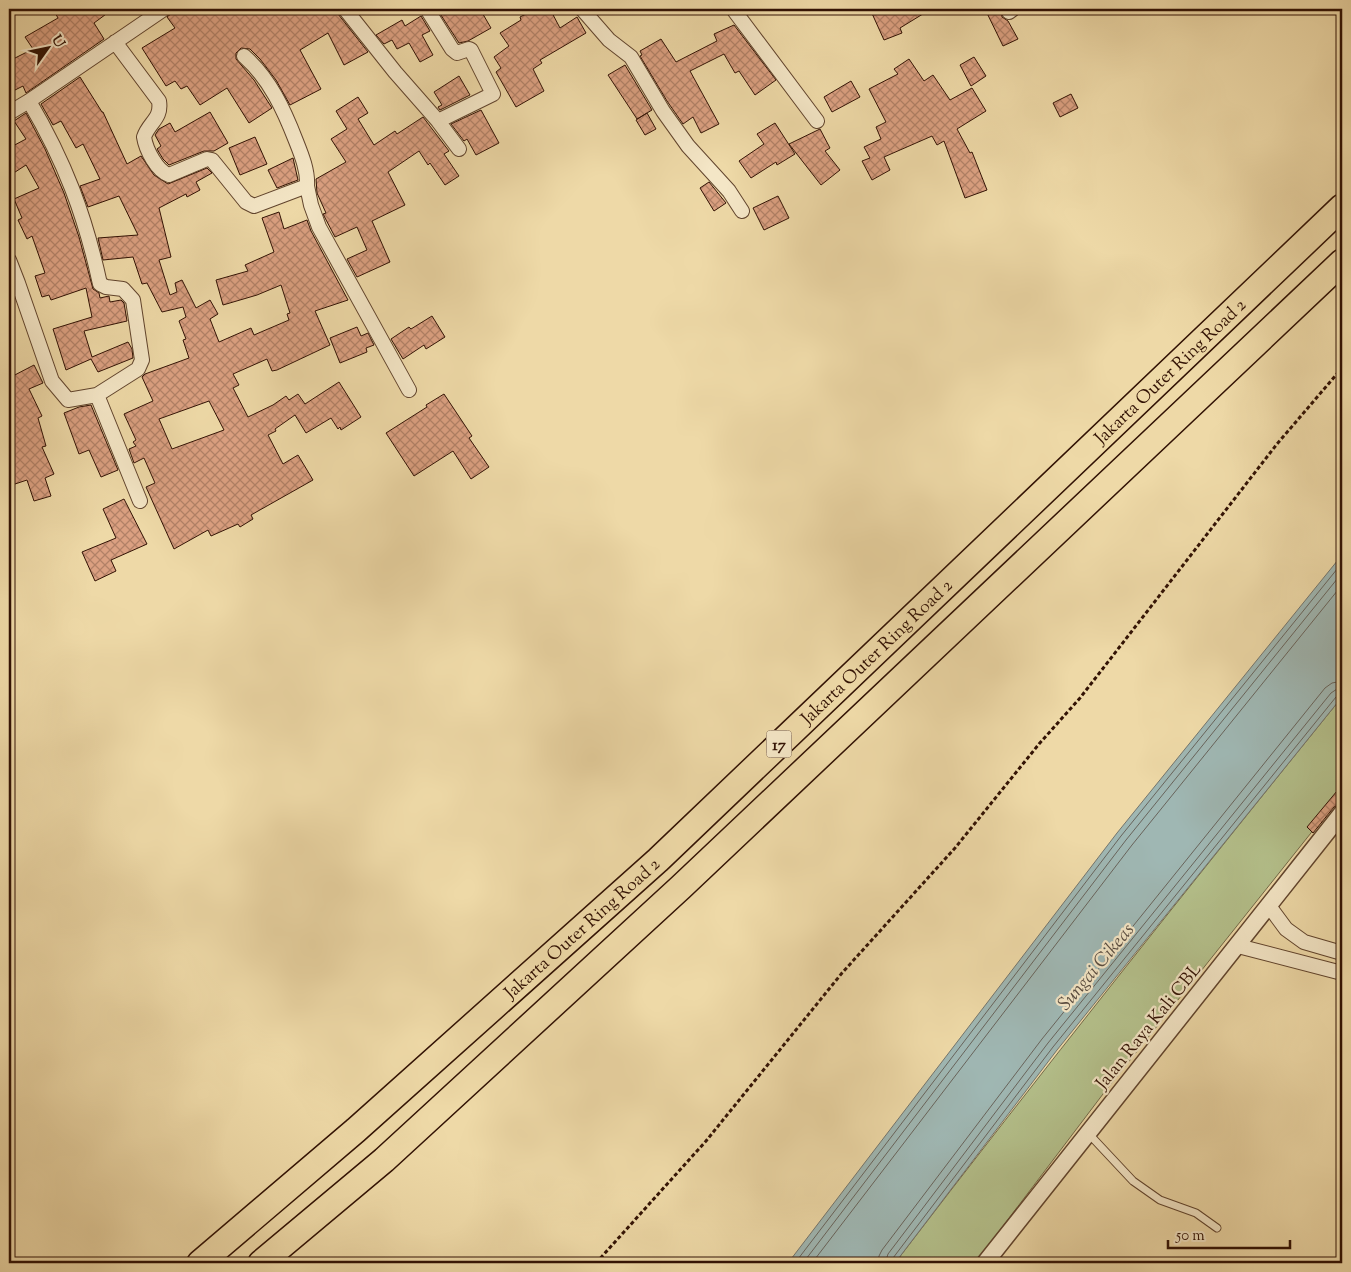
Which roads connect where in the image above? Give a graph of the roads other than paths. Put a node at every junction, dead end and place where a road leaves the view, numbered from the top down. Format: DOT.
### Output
graph roads {
  1 [pos="164,9"];
  2 [pos="346,9"];
  3 [pos="427,9"];
  4 [pos="582,9"];
  5 [pos="733,9"];
  6 [pos="115,42"];
  7 [pos="244,56"];
  8 [pos="29,101"];
  9 [pos="9,113"];
  10 [pos="438,121"];
  11 [pos="817,121"];
  12 [pos="460,149"];
  13 [pos="307,186"];
  14 [pos="1342,207"];
  15 [pos="742,211"];
  16 [pos="9,260"];
  17 [pos="1342,262"];
  18 [pos="409,390"];
  19 [pos="97,395"];
  20 [pos="140,501"];
  21 [pos="1342,813"];
  22 [pos="1269,906"];
  23 [pos="1304,942"];
  24 [pos="1238,946"];
  25 [pos="1342,953"];
  26 [pos="1299,962"];
  27 [pos="1342,973"];
  28 [pos="1088,1133"];
  29 [pos="1217,1228"];
  30 [pos="200,1263"];
  31 [pos="261,1263"];
  32 [pos="985,1263"];
  1 -- 6 [label="street"];
  2 -- 10 [label="street"];
  3 -- 10 [label="street"];
  4 -- 15 [label="street"];
  5 -- 11 [label="street"];
  6 -- 8 [label="street"];
  6 -- 13 [label="street"];
  7 -- 13 [label="street"];
  8 -- 9 [label="street"];
  8 -- 19 [label="street"];
  10 -- 12 [label="street"];
  13 -- 18 [label="street"];
  14 -- 30 [label="highway, Jakarta Outer Ring Road 2 / 17"];
  16 -- 19 [label="street"];
  17 -- 31 [label="highway, Jakarta Outer Ring Road 2 / 17"];
  19 -- 20 [label="street"];
  21 -- 22 [label="street, Jalan Raya Kali CBL"];
  22 -- 23 [label="street"];
  22 -- 24 [label="street, Jalan Raya Kali CBL"];
  23 -- 25 [label="street"];
  23 -- 26 [label="street"];
  24 -- 26 [label="street"];
  24 -- 28 [label="street, Jalan Raya Kali CBL"];
  26 -- 27 [label="street"];
  28 -- 29 [label="lane"];
  28 -- 32 [label="street, Jalan Raya Kali CBL"];
}
